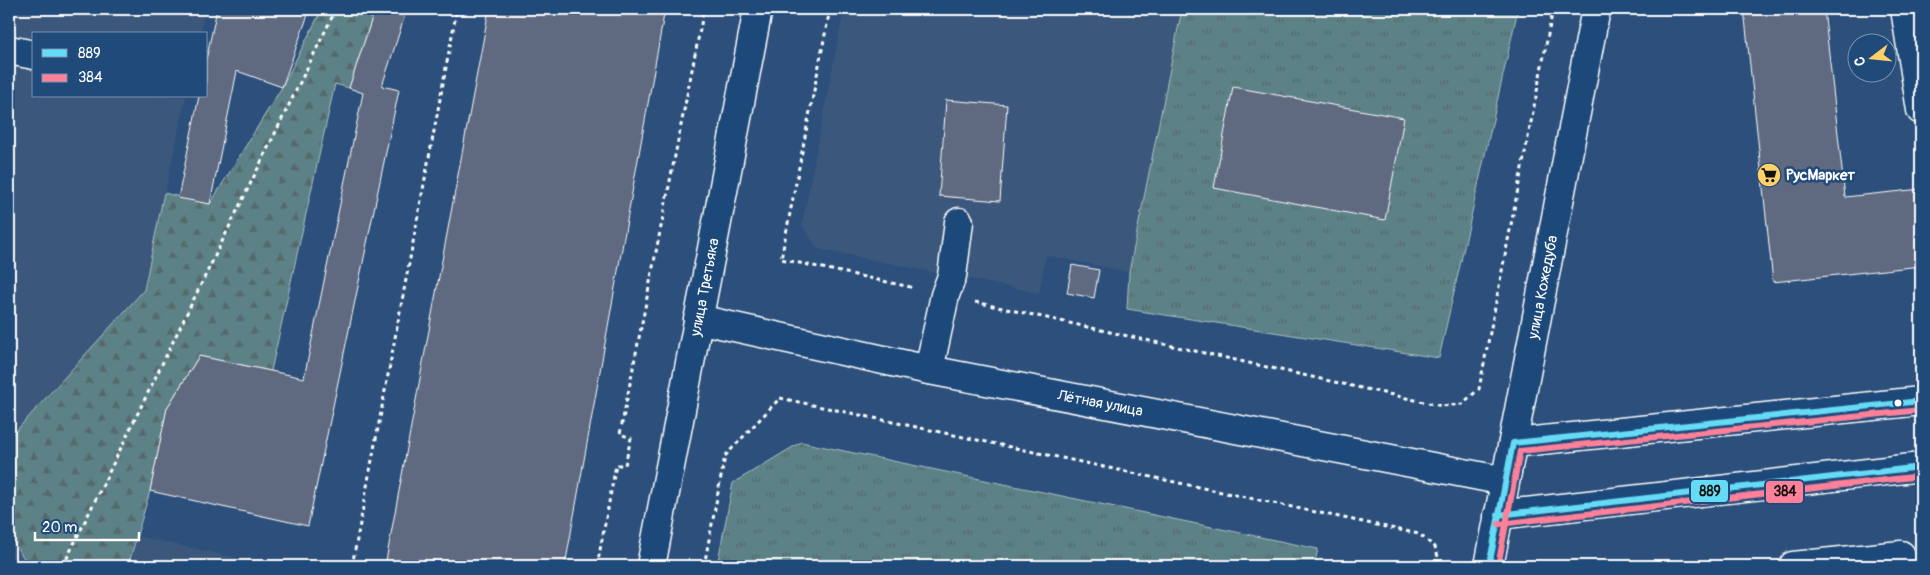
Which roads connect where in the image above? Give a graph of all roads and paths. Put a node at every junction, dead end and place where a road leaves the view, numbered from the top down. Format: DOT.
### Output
graph roads {
  1 [pos="336,9"];
  2 [pos="457,9"];
  3 [pos="704,9"];
  4 [pos="758,9"];
  5 [pos="830,9"];
  6 [pos="1553,9"];
  7 [pos="1596,9"];
  8 [pos="1905,9"];
  9 [pos="9,50"];
  10 [pos="32,55"];
  11 [pos="1921,110"];
  12 [pos="959,222"];
  13 [pos="945,295"];
  14 [pos="698,319"];
  15 [pos="929,370"];
  16 [pos="1921,401"];
  17 [pos="1513,443"];
  18 [pos="1921,467"];
  19 [pos="1505,481"];
  20 [pos="1498,515"];
  21 [pos="1908,558"];
  22 [pos="63,566"];
  23 [pos="352,566"];
  24 [pos="597,566"];
  25 [pos="651,566"];
  26 [pos="704,566"];
  27 [pos="1441,566"];
  28 [pos="1489,566"];
  29 [pos="1793,566"];
  1 -- 22 [label="path"];
  2 -- 23 [label="path"];
  3 -- 24 [label="path"];
  4 -- 14 [label="street, улица Третьяка"];
  5 -- 13 [label="path"];
  6 -- 13 [label="path"];
  7 -- 17 [label="street, улица Кожедуба"];
  8 -- 11 [label="street"];
  9 -- 10 [label="street"];
  12 -- 13 [label="street"];
  13 -- 15 [label="street"];
  14 -- 15 [label="street, Лётная улица"];
  14 -- 25 [label="street, улица Третьяка"];
  15 -- 19 [label="street, Лётная улица"];
  16 -- 17 [label="street"];
  17 -- 19 [label="street, улица Кожедуба"];
  18 -- 20 [label="street"];
  19 -- 20 [label="street, улица Кожедуба"];
  20 -- 28 [label="street, улица Кожедуба"];
  21 -- 29 [label="street"];
  26 -- 27 [label="path"];
}
